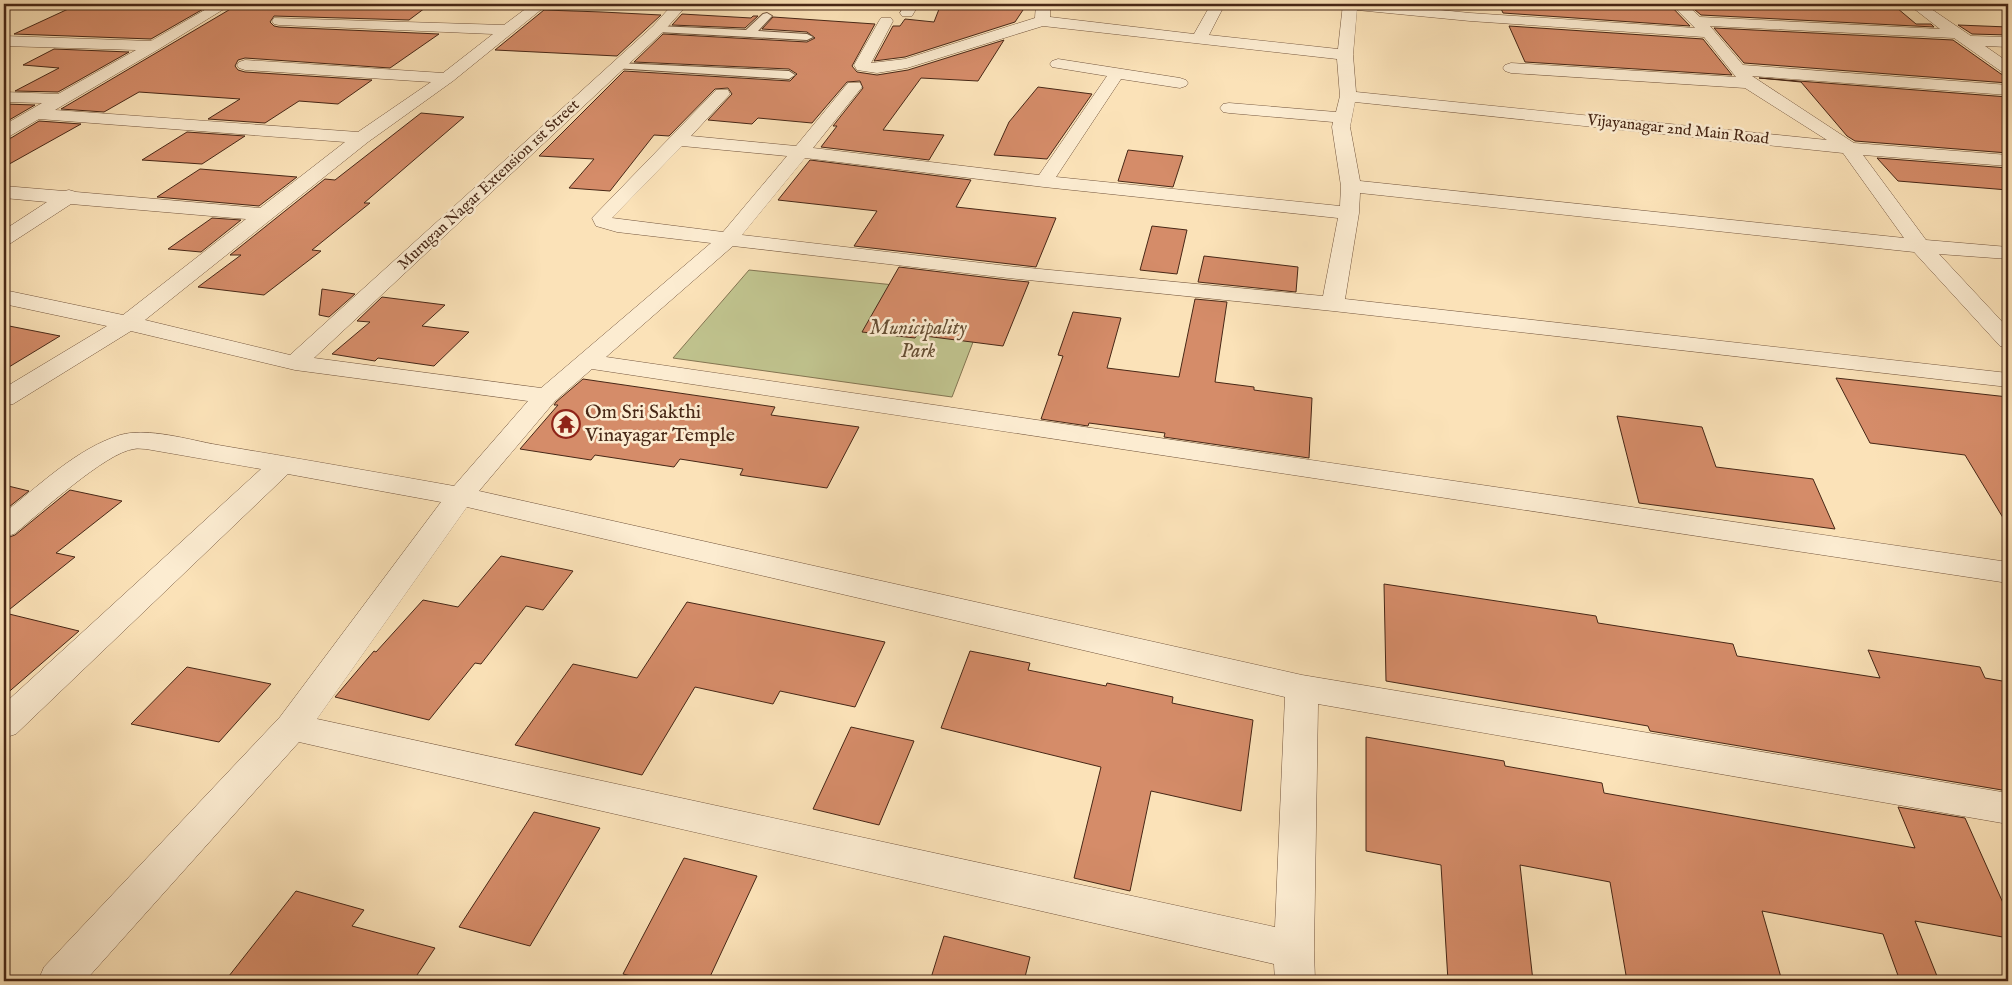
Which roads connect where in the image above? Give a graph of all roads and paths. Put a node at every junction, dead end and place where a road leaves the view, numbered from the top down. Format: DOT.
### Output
graph roads {
  1 [pos="225,4"];
  2 [pos="541,4"];
  3 [pos="681,4"];
  4 [pos="1043,4"];
  5 [pos="1218,4"];
  6 [pos="1678,4"];
  7 [pos="1915,4"];
  8 [pos="1349,5"];
  9 [pos="768,16"];
  10 [pos="279,21"];
  11 [pos="886,21"];
  12 [pos="1042,21"];
  13 [pos="1697,21"];
  14 [pos="658,29"];
  15 [pos="507,30"];
  16 [pos="1709,33"];
  17 [pos="749,34"];
  18 [pos="807,37"];
  19 [pos="1963,37"];
  20 [pos="1199,39"];
  21 [pos="4,41"];
  22 [pos="2008,42"];
  23 [pos="154,46"];
  24 [pos="1345,55"];
  25 [pos="1058,64"];
  26 [pos="245,65"];
  27 [pos="618,66"];
  28 [pos="1511,68"];
  29 [pos="2008,69"];
  30 [pos="1117,73"];
  31 [pos="789,75"];
  32 [pos="1744,77"];
  33 [pos="447,78"];
  34 [pos="1180,83"];
  35 [pos="854,87"];
  36 [pos="2008,90"];
  37 [pos="722,94"];
  38 [pos="1348,96"];
  39 [pos="4,97"];
  40 [pos="62,99"];
  41 [pos="1229,108"];
  42 [pos="37,114"];
  43 [pos="1343,118"];
  44 [pos="4,132"];
  45 [pos="362,138"];
  46 [pos="678,140"];
  47 [pos="1849,148"];
  48 [pos="802,152"];
  49 [pos="2008,160"];
  50 [pos="1044,181"];
  51 [pos="1350,186"];
  52 [pos="4,192"];
  53 [pos="69,196"];
  54 [pos="1349,212"];
  55 [pos="266,215"];
  56 [pos="728,239"];
  57 [pos="4,240"];
  58 [pos="1920,246"];
  59 [pos="2008,253"];
  60 [pos="4,297"];
  61 [pos="1333,304"];
  62 [pos="127,323"];
  63 [pos="2008,341"];
  64 [pos="586,361"];
  65 [pos="294,363"];
  66 [pos="2008,380"];
  67 [pos="546,396"];
  68 [pos="4,399"];
  69 [pos="282,464"];
  70 [pos="460,496"];
  71 [pos="4,527"];
  72 [pos="2008,573"];
  73 [pos="1302,688"];
  74 [pos="4,724"];
  75 [pos="292,727"];
  76 [pos="2008,809"];
  77 [pos="1295,966"];
  78 [pos="58,981"];
  1 -- 23 [label="street"];
  2 -- 15 [label="street"];
  3 -- 14 [label="street, Murugan Nagar Extension 1st Street"];
  4 -- 12 [label="street"];
  5 -- 20 [label="street"];
  6 -- 13 [label="street"];
  7 -- 19 [label="street"];
  8 -- 16 [label="street"];
  8 -- 24 [label="street"];
  9 -- 17 [label="lane"];
  10 -- 15 [label="street"];
  11 -- 12 [label="street"];
  12 -- 20 [label="street"];
  13 -- 16 [label="street"];
  13 -- 19 [label="street"];
  14 -- 17 [label="lane"];
  14 -- 27 [label="street, Murugan Nagar Extension 1st Street"];
  15 -- 33 [label="street"];
  16 -- 32 [label="street"];
  17 -- 18 [label="lane"];
  19 -- 22 [label="street"];
  19 -- 29 [label="street"];
  20 -- 24 [label="street"];
  21 -- 23 [label="street"];
  23 -- 40 [label="street"];
  24 -- 38 [label="street"];
  25 -- 30 [label="street"];
  26 -- 33 [label="street"];
  27 -- 31 [label="lane"];
  27 -- 65 [label="street, Murugan Nagar Extension 1st Street"];
  28 -- 32 [label="street"];
  30 -- 34 [label="street"];
  30 -- 50 [label="street"];
  32 -- 36 [label="street"];
  32 -- 47 [label="street"];
  33 -- 45 [label="street"];
  35 -- 48 [label="street"];
  37 -- 46 [label="street"];
  38 -- 43 [label="street"];
  38 -- 47 [label="street, Vijayanagar 2nd Main Road"];
  39 -- 40 [label="street"];
  40 -- 42 [label="street"];
  41 -- 43 [label="street"];
  42 -- 44 [label="street"];
  42 -- 45 [label="street"];
  43 -- 51 [label="street"];
  45 -- 55 [label="street"];
  46 -- 48 [label="street"];
  46 -- 56 [label="street"];
  47 -- 49 [label="street, Vijayanagar 2nd Main Road"];
  47 -- 58 [label="street"];
  48 -- 50 [label="street"];
  48 -- 56 [label="street"];
  50 -- 54 [label="street"];
  51 -- 54 [label="street"];
  51 -- 58 [label="street"];
  52 -- 53 [label="street"];
  53 -- 55 [label="street"];
  53 -- 57 [label="street"];
  54 -- 61 [label="street"];
  55 -- 62 [label="street"];
  56 -- 61 [label="street"];
  56 -- 64 [label="street"];
  58 -- 59 [label="street"];
  58 -- 63 [label="street"];
  60 -- 62 [label="street"];
  61 -- 66 [label="street"];
  62 -- 65 [label="street"];
  62 -- 68 [label="street"];
  64 -- 67 [label="street"];
  64 -- 72 [label="street"];
  65 -- 67 [label="street"];
  67 -- 70 [label="street"];
  69 -- 70 [label="street"];
  69 -- 71 [label="street"];
  69 -- 74 [label="street"];
  70 -- 73 [label="street"];
  70 -- 75 [label="street"];
  73 -- 76 [label="street"];
  73 -- 77 [label="street"];
  75 -- 77 [label="street"];
  75 -- 78 [label="street"];
}
